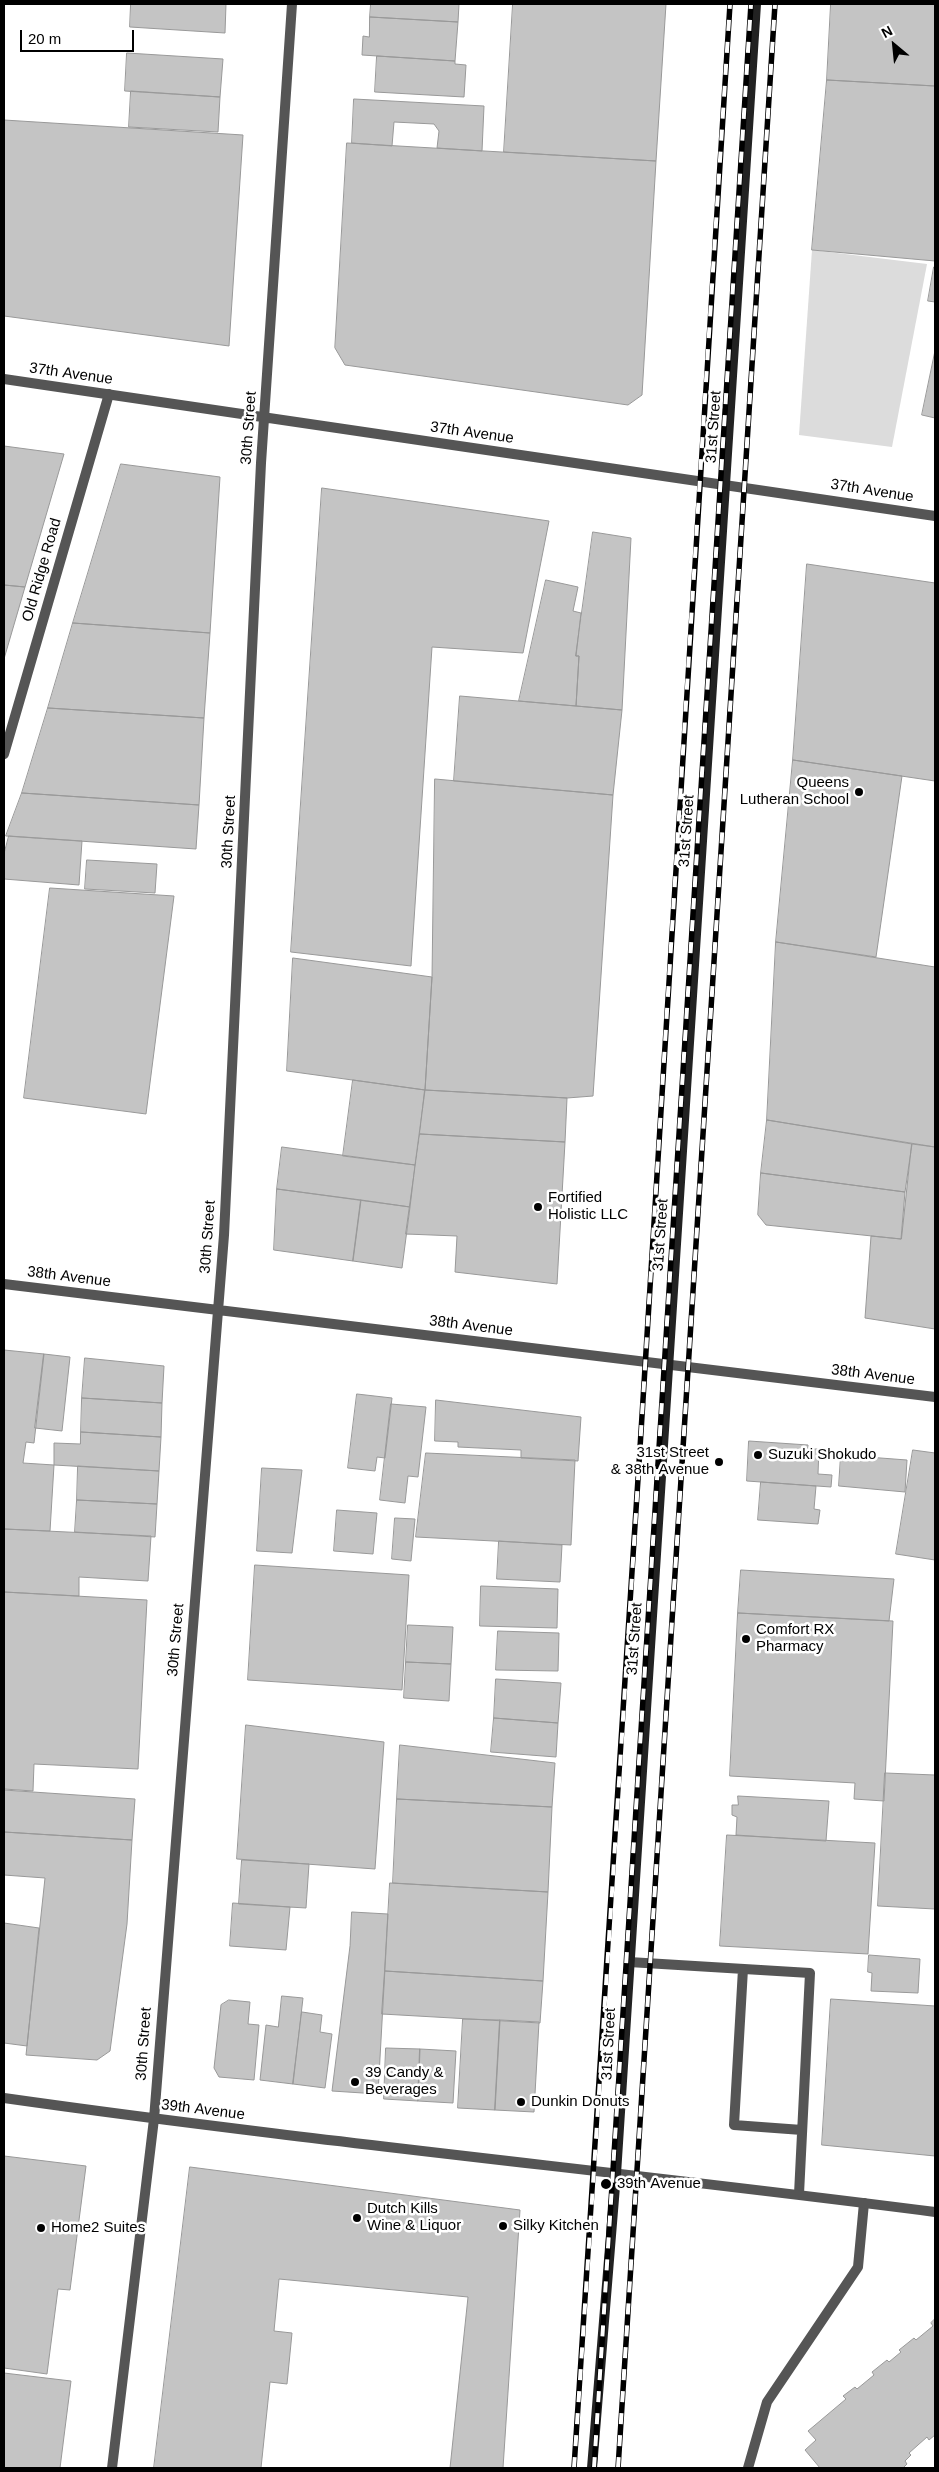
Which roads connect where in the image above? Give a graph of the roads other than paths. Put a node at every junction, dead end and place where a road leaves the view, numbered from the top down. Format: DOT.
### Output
graph roads {
  1 [pos="292,4"];
  2 [pos="756,4"];
  3 [pos="4,379"];
  4 [pos="109,394"];
  5 [pos="264,418"];
  6 [pos="725,484"];
  7 [pos="935,516"];
  8 [pos="4,754"];
  9 [pos="4,1284"];
  10 [pos="217,1312"];
  11 [pos="668,1364"];
  12 [pos="935,1398"];
  13 [pos="629,1962"];
  14 [pos="743,1969"];
  15 [pos="4,2098"];
  16 [pos="154,2119"];
  17 [pos="802,2130"];
  18 [pos="616,2174"];
  19 [pos="799,2194"];
  20 [pos="864,2203"];
  21 [pos="935,2212"];
  22 [pos="112,2468"];
  23 [pos="592,2468"];
  24 [pos="748,2468"];
  1 -- 5 [label="street, 30th Street"];
  2 -- 6 [label="main road, 31st Street"];
  3 -- 4 [label="street, 37th Avenue"];
  4 -- 5 [label="street, 37th Avenue"];
  4 -- 8 [label="street, Old Ridge Road"];
  5 -- 6 [label="street, 37th Avenue"];
  5 -- 10 [label="street, 30th Street"];
  6 -- 7 [label="street, 37th Avenue"];
  6 -- 11 [label="main road, 31st Street"];
  9 -- 10 [label="street, 38th Avenue"];
  10 -- 11 [label="street, 38th Avenue"];
  10 -- 16 [label="street, 30th Street"];
  11 -- 12 [label="street, 38th Avenue"];
  11 -- 13 [label="main road, 31st Street"];
  13 -- 14 [label="street"];
  13 -- 18 [label="main road, 31st Street"];
  14 -- 17 [label="street"];
  14 -- 17 [label="street"];
  15 -- 16 [label="street, 39th Avenue"];
  16 -- 18 [label="street, 39th Avenue"];
  16 -- 22 [label="street, 30th Street"];
  17 -- 19 [label="street"];
  18 -- 19 [label="street, 39th Avenue"];
  18 -- 23 [label="main road, 31st Street"];
  19 -- 20 [label="street, 39th Avenue"];
  20 -- 21 [label="street, 39th Avenue"];
  20 -- 24 [label="street"];
}
